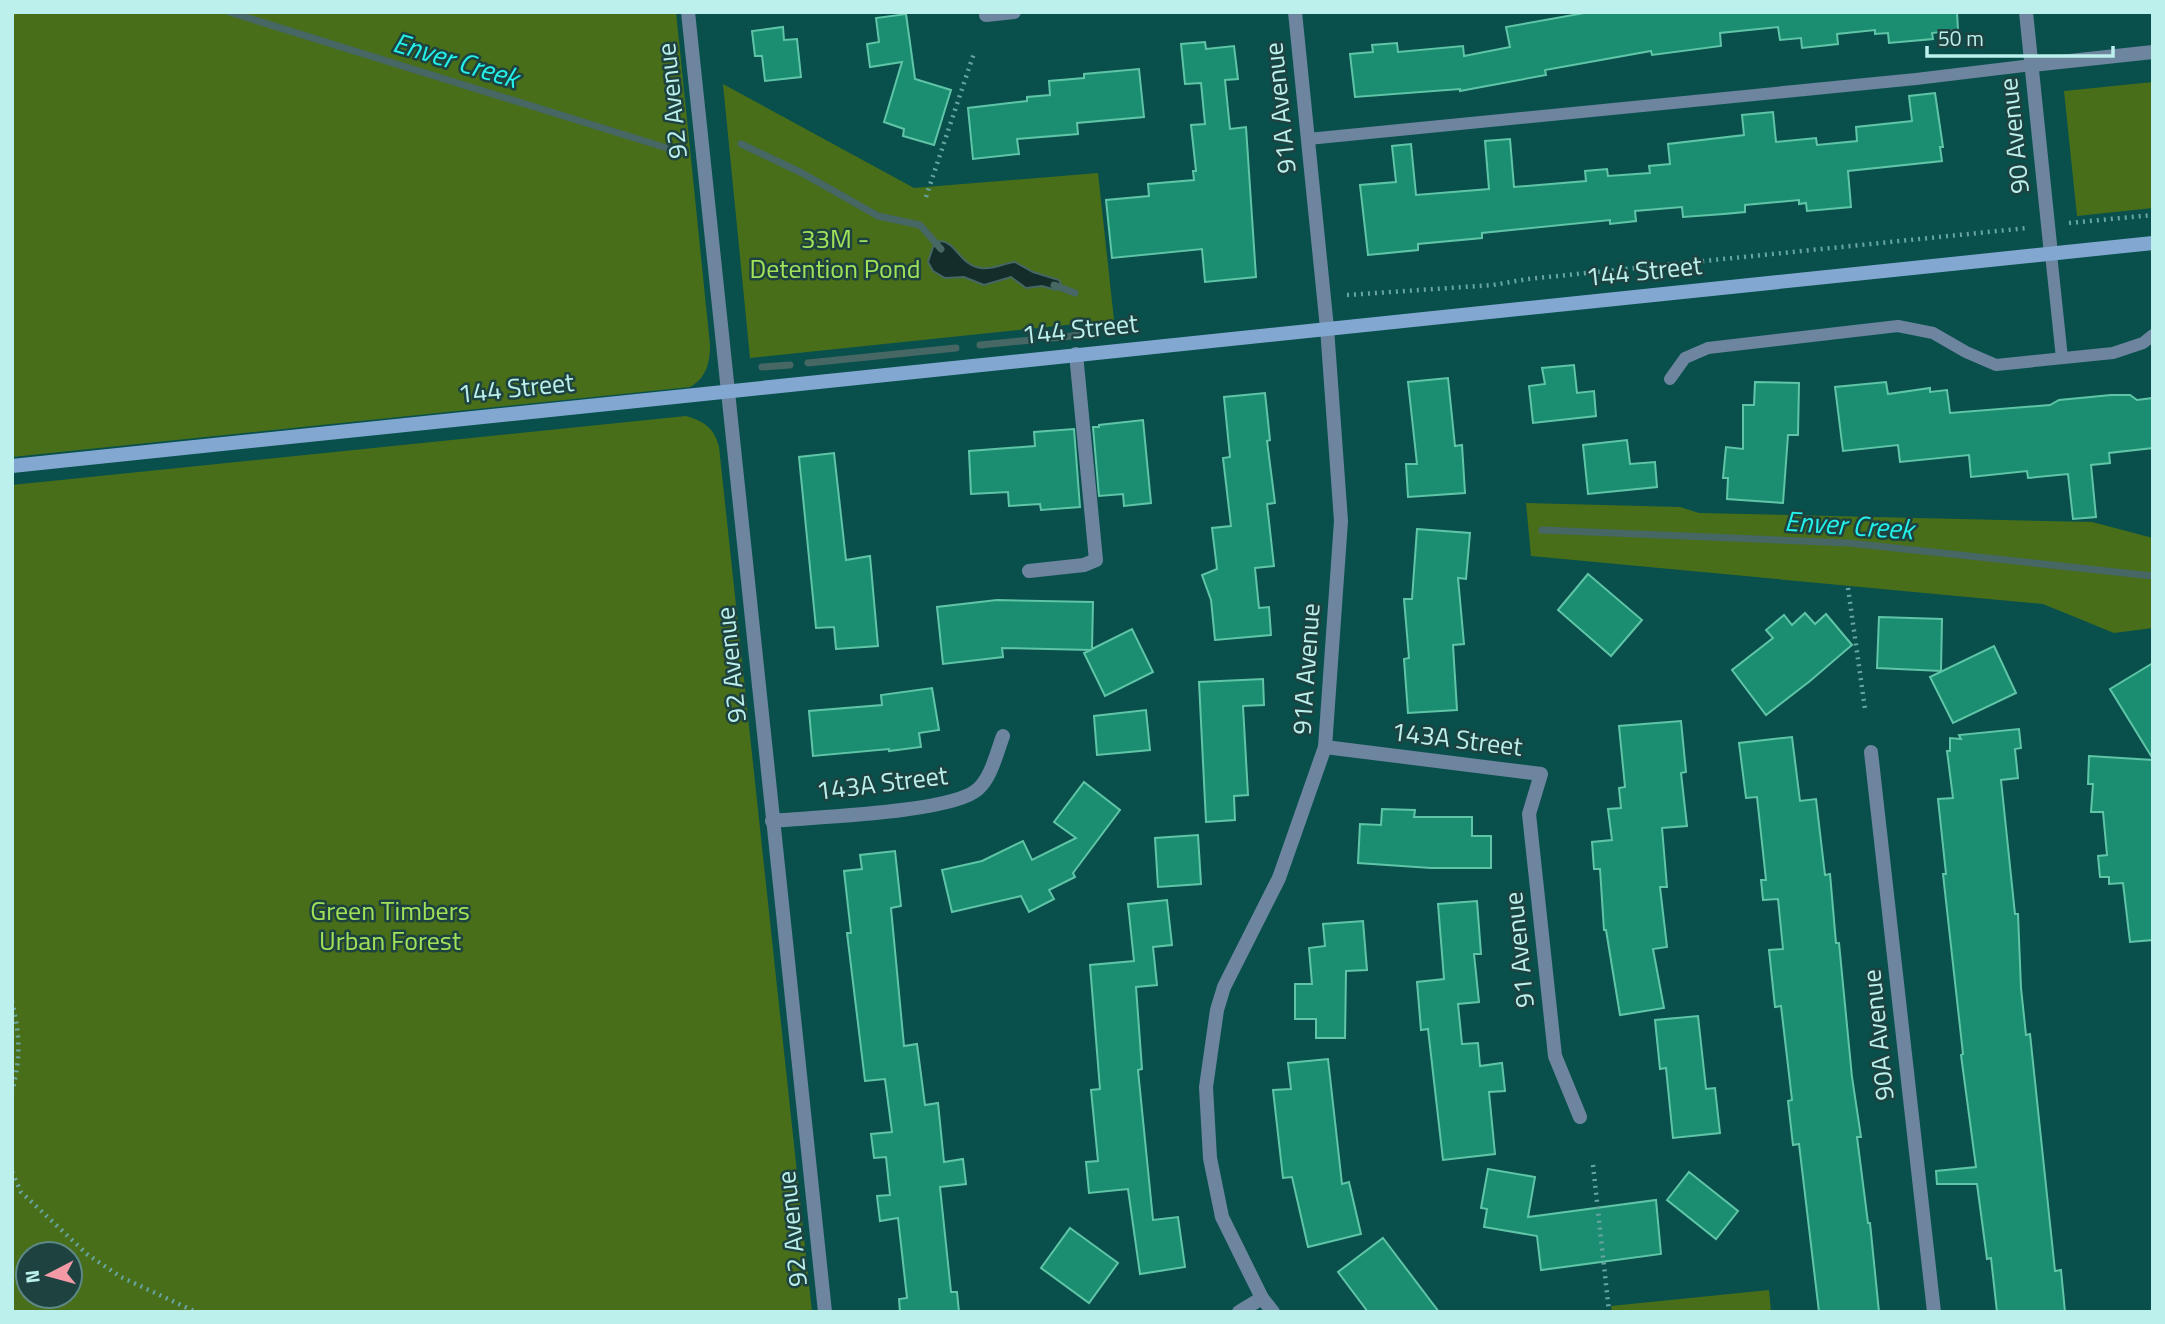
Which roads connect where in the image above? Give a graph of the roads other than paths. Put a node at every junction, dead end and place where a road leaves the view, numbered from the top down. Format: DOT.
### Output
graph roads {
  1 [pos="688,12"];
  2 [pos="1014,12"];
  3 [pos="1295,12"];
  4 [pos="2026,12"];
  5 [pos="986,14"];
  6 [pos="2153,52"];
  7 [pos="2032,65"];
  8 [pos="1308,139"];
  9 [pos="2153,243"];
  10 [pos="2051,254"];
  11 [pos="1327,328"];
  12 [pos="2153,335"];
  13 [pos="1076,354"];
  14 [pos="2062,358"];
  15 [pos="1670,379"];
  16 [pos="726,390"];
  17 [pos="12,466"];
  18 [pos="1029,571"];
  19 [pos="1003,736"];
  20 [pos="1325,747"];
  21 [pos="1871,752"];
  22 [pos="1541,774"];
  23 [pos="772,821"];
  24 [pos="1580,1117"];
  25 [pos="1262,1298"];
  26 [pos="825,1312"];
  27 [pos="1239,1312"];
  28 [pos="1273,1312"];
  29 [pos="1934,1312"];
  1 -- 16 [label="street, 92 Avenue"];
  2 -- 5 [label="street"];
  3 -- 8 [label="street, 91A Avenue"];
  4 -- 7 [label="street, 90 Avenue"];
  6 -- 7 [label="street"];
  7 -- 8 [label="lane"];
  7 -- 10 [label="street, 90 Avenue"];
  8 -- 11 [label="street, 91A Avenue"];
  9 -- 10 [label="main road, 144 Street"];
  10 -- 11 [label="main road, 144 Street"];
  10 -- 14 [label="lane"];
  11 -- 13 [label="main road, 144 Street"];
  11 -- 20 [label="street, 91A Avenue"];
  12 -- 14 [label="lane"];
  13 -- 16 [label="main road, 144 Street"];
  13 -- 18 [label="street"];
  14 -- 15 [label="lane"];
  16 -- 17 [label="main road, 144 Street"];
  16 -- 23 [label="street, 92 Avenue"];
  19 -- 23 [label="street, 143A Street"];
  20 -- 22 [label="street, 143A Street"];
  20 -- 25 [label="street, 91A Avenue"];
  21 -- 29 [label="street, 90A Avenue"];
  22 -- 24 [label="street, 91 Avenue"];
  23 -- 26 [label="street, 92 Avenue"];
  25 -- 27 [label="street"];
  25 -- 28 [label="street, 91A Avenue"];
}
